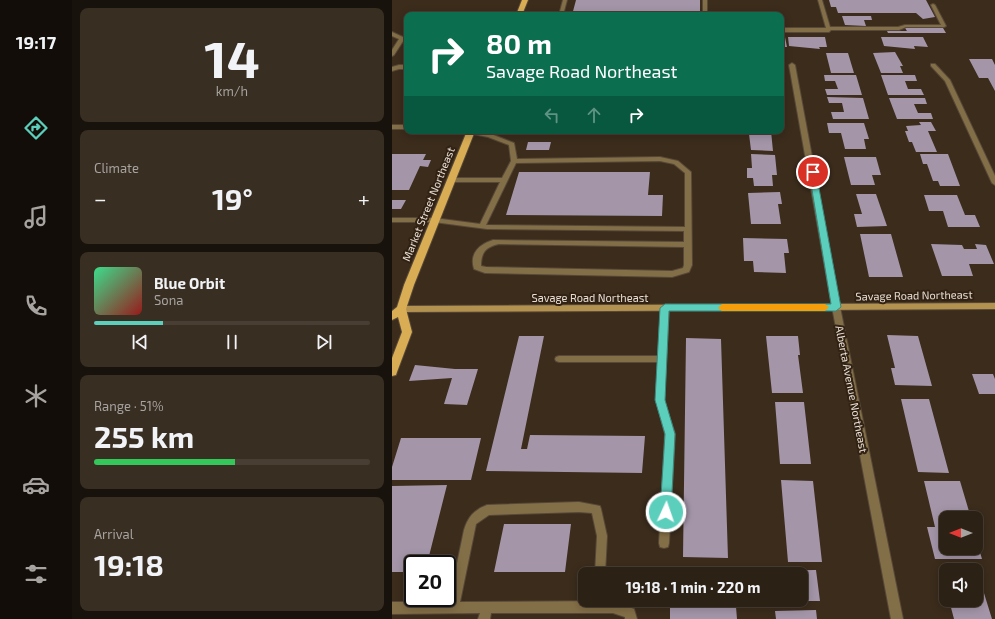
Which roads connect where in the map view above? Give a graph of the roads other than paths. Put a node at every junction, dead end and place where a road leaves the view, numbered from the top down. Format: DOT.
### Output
graph roads {
  1 [pos="525,0"];
  2 [pos="565,0"];
  3 [pos="705,0"];
  4 [pos="820,0"];
  5 [pos="933,5"];
  6 [pos="520,12"];
  7 [pos="562,12"];
  8 [pos="705,12"];
  9 [pos="828,28"];
  10 [pos="784,30"];
  11 [pos="392,34"];
  12 [pos="392,53"];
  13 [pos="792,65"];
  14 [pos="933,65"];
  15 [pos="404,67"];
  16 [pos="392,70"];
  17 [pos="404,72"];
  18 [pos="392,126"];
  19 [pos="404,127"];
  20 [pos="469,134"];
  21 [pos="483,134"];
  22 [pos="514,161"];
  23 [pos="451,180"];
  24 [pos="505,180"];
  25 [pos="995,183"];
  26 [pos="392,220"];
  27 [pos="434,220"];
  28 [pos="482,226"];
  29 [pos="688,229"];
  30 [pos="688,245"];
  31 [pos="995,306"];
  32 [pos="836,307"];
  33 [pos="665,308"];
  34 [pos="396,310"];
  35 [pos="392,316"];
  36 [pos="559,359"];
  37 [pos="662,359"];
  38 [pos="392,372"];
  39 [pos="664,543"];
  40 [pos="600,567"];
  41 [pos="578,604"];
  42 [pos="487,607"];
  43 [pos="613,607"];
  44 [pos="392,608"];
  45 [pos="453,608"];
  46 [pos="484,619"];
  47 [pos="631,619"];
  48 [pos="897,619"];
  1 -- 6 [label="main road"];
  2 -- 7 [label="street"];
  3 -- 8 [label="street"];
  4 -- 9 [label="street"];
  5 -- 9 [label="street"];
  9 -- 10 [label="street"];
  11 -- 12 [label="street"];
  13 -- 32 [label="street, Alberta Avenue Northeast"];
  14 -- 25 [label="street"];
  15 -- 16 [label="street"];
  16 -- 17 [label="street"];
  18 -- 19 [label="street"];
  20 -- 23 [label="main road, Market Street Northeast"];
  21 -- 22 [label="street"];
  22 -- 24 [label="street"];
  22 -- 29 [label="street"];
  23 -- 24 [label="street"];
  23 -- 27 [label="main road, Market Street Northeast"];
  24 -- 28 [label="street"];
  26 -- 27 [label="street"];
  27 -- 28 [label="street"];
  27 -- 34 [label="main road, Market Street Northeast"];
  28 -- 29 [label="street"];
  29 -- 30 [label="street"];
  30 -- 30 [label="street"];
  31 -- 32 [label="street, Savage Road Northeast"];
  32 -- 33 [label="street, Savage Road Northeast"];
  32 -- 48 [label="street, Alberta Avenue Northeast"];
  33 -- 34 [label="street, Savage Road Northeast"];
  33 -- 37 [label="street"];
  34 -- 35 [label="main road"];
  34 -- 38 [label="main road"];
  36 -- 37 [label="street"];
  37 -- 39 [label="street"];
  40 -- 45 [label="street"];
  41 -- 42 [label="street"];
  42 -- 45 [label="street"];
  42 -- 46 [label="street"];
  43 -- 47 [label="street"];
  44 -- 45 [label="street"];
}
